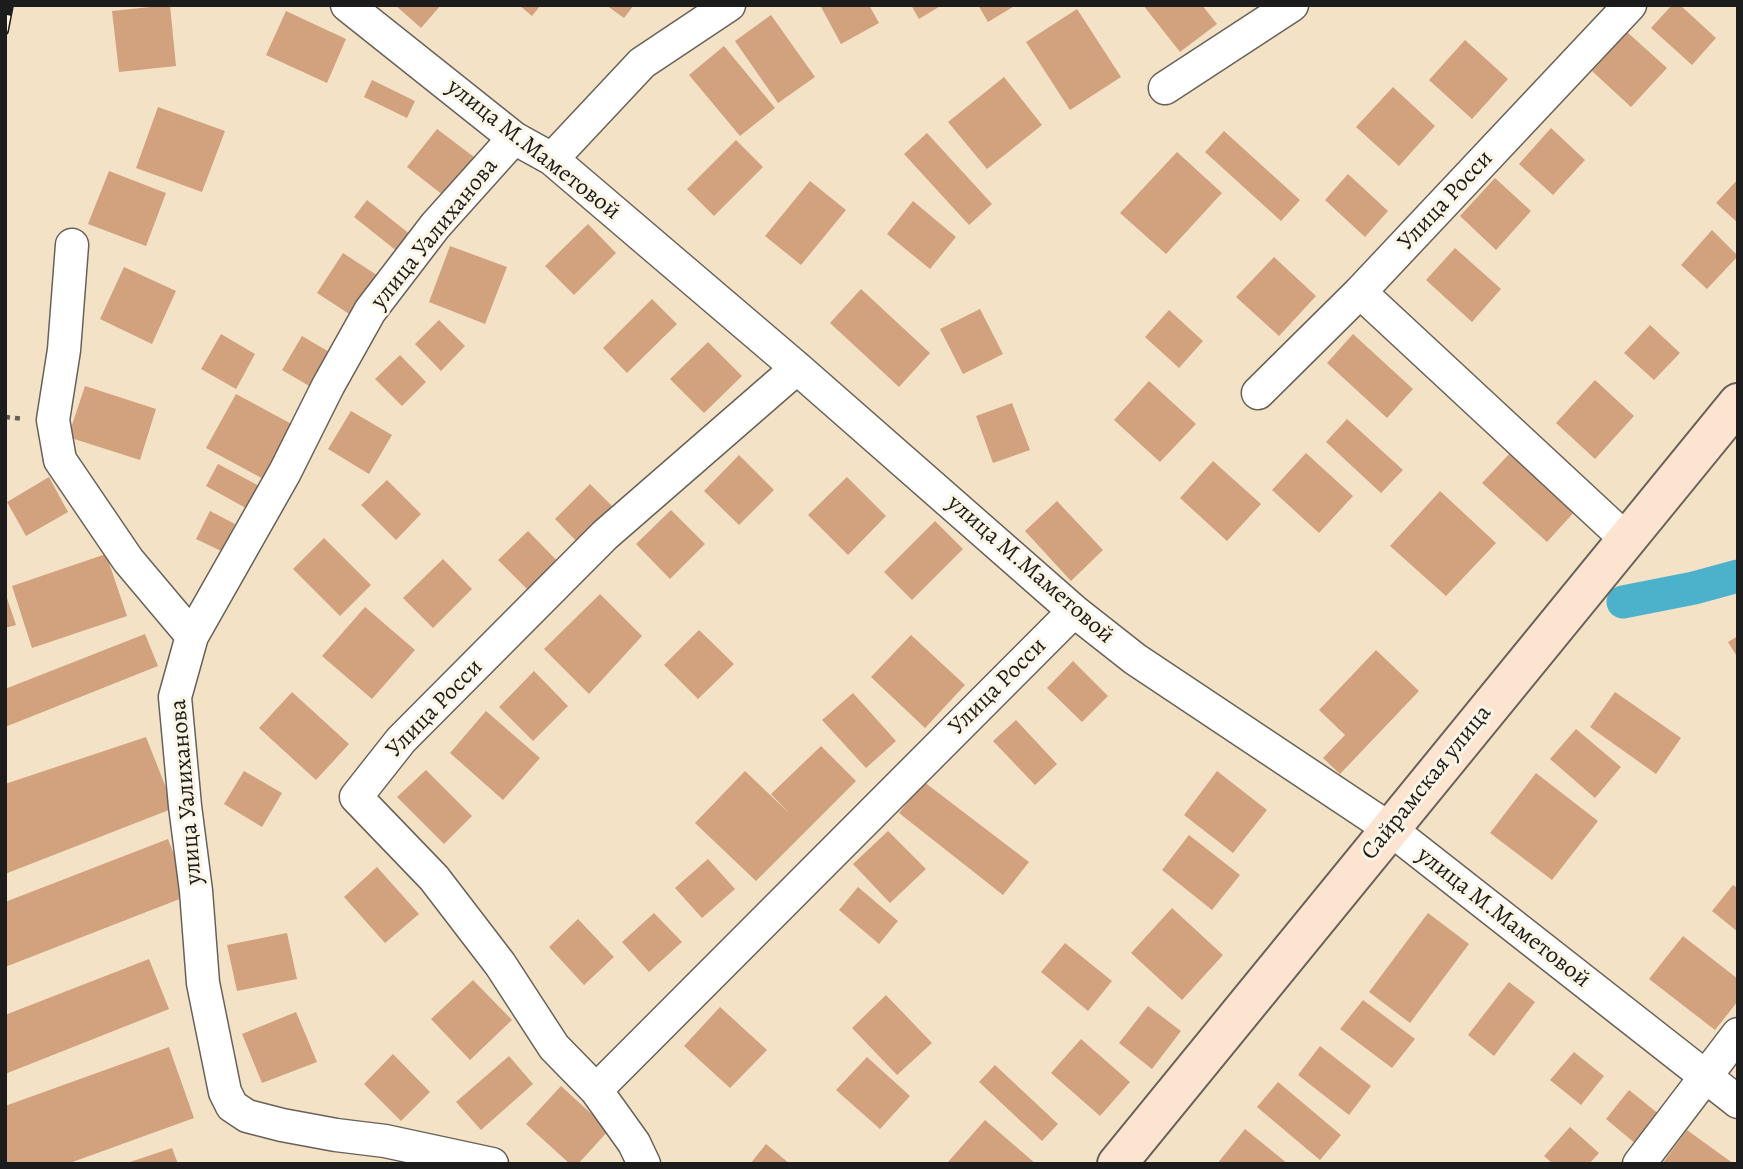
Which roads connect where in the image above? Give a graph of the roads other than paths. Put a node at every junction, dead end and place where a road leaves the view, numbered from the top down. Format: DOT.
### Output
graph roads {
  1 [pos="347,5"];
  2 [pos="729,5"];
  3 [pos="1292,5"];
  4 [pos="1630,5"];
  5 [pos="1165,88"];
  6 [pos="514,138"];
  7 [pos="552,159"];
  8 [pos="72,245"];
  9 [pos="1360,292"];
  10 [pos="797,368"];
  11 [pos="1258,393"];
  12 [pos="1738,403"];
  13 [pos="1627,540"];
  14 [pos="1074,611"];
  15 [pos="192,636"];
  16 [pos="1390,829"];
  17 [pos="1738,1034"];
  18 [pos="1704,1076"];
  19 [pos="596,1090"];
  20 [pos="1738,1102"];
  21 [pos="429,1158"];
  22 [pos="492,1164"];
  23 [pos="644,1164"];
  24 [pos="1117,1164"];
  25 [pos="1639,1164"];
  1 -- 6 [label="street, улица М.Маметовой"];
  2 -- 7 [label="street"];
  3 -- 5 [label="street"];
  4 -- 9 [label="street, Улица Росси"];
  6 -- 7 [label="street, улица М.Маметовой"];
  6 -- 15 [label="street, улица Уалиханова"];
  7 -- 10 [label="street, улица М.Маметовой"];
  8 -- 15 [label="street"];
  9 -- 11 [label="street, Улица Росси"];
  9 -- 13 [label="street"];
  10 -- 14 [label="street, улица М.Маметовой"];
  10 -- 19 [label="street, Улица Росси"];
  12 -- 13 [label="main road, Сайрамская улица"];
  13 -- 16 [label="main road, Сайрамская улица"];
  14 -- 16 [label="street, улица М.Маметовой"];
  14 -- 19 [label="street, Улица Росси"];
  15 -- 21 [label="street, улица Уалиханова"];
  16 -- 18 [label="street, улица М.Маметовой"];
  16 -- 24 [label="main road, Сайрамская улица"];
  17 -- 18 [label="street"];
  18 -- 20 [label="street, улица М.Маметовой"];
  18 -- 25 [label="street"];
  19 -- 23 [label="street, Улица Росси"];
  21 -- 22 [label="street, улица Уалиханова"];
}
